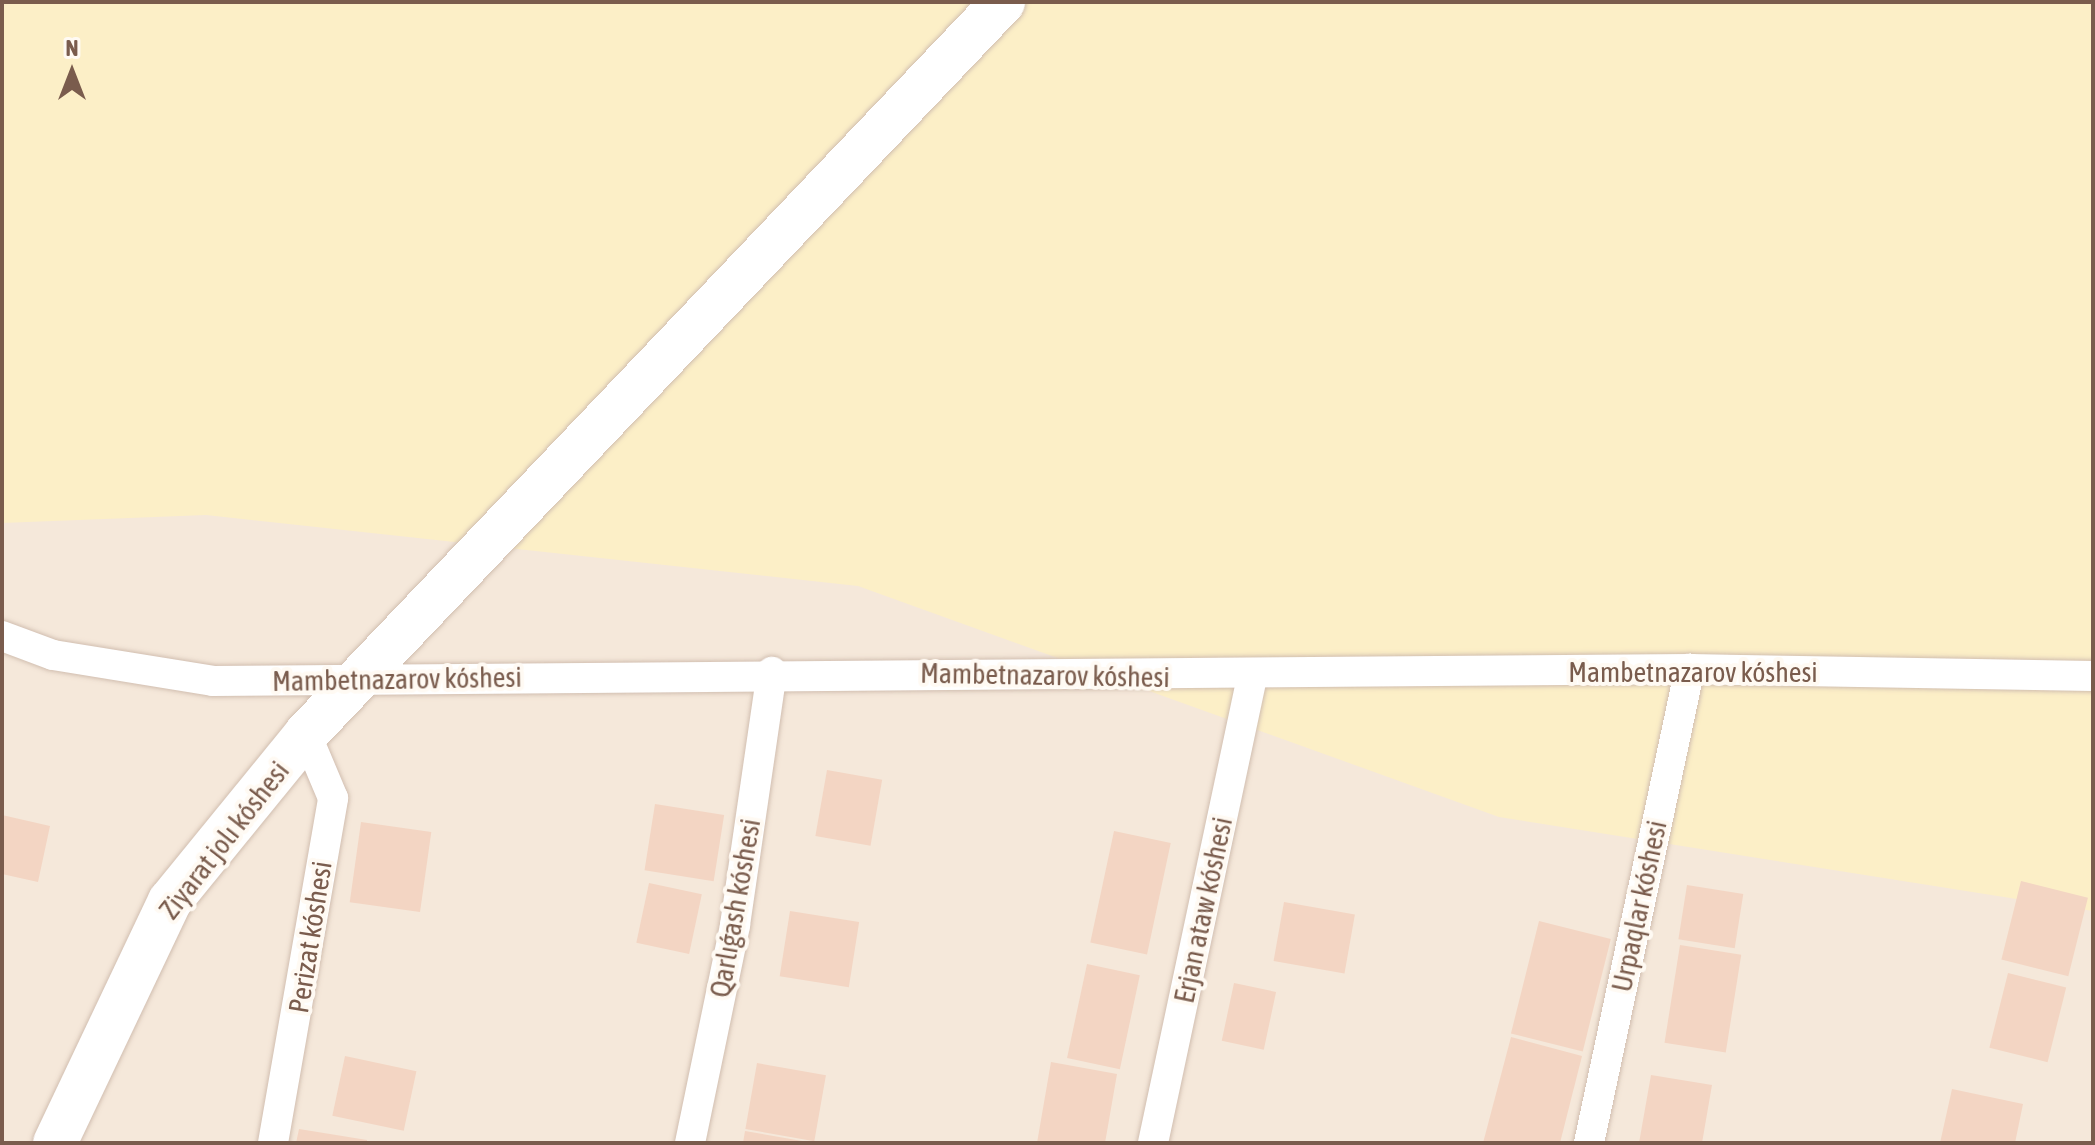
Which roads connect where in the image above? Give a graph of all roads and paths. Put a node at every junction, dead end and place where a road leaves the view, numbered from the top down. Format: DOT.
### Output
graph roads {
  1 [pos="1003,2"];
  2 [pos="2,636"];
  3 [pos="1690,669"];
  4 [pos="772,672"];
  5 [pos="2093,676"];
  6 [pos="1252,677"];
  7 [pos="352,681"];
  8 [pos="306,734"];
  9 [pos="55,1143"];
  10 [pos="273,1143"];
  11 [pos="690,1143"];
  12 [pos="1153,1143"];
  13 [pos="1589,1143"];
  1 -- 7 [label="street, Ziyarat jolı kóshesi"];
  2 -- 7 [label="street, Mambetnazarov kóshesi"];
  3 -- 5 [label="street, Mambetnazarov kóshesi"];
  3 -- 6 [label="street, Mambetnazarov kóshesi"];
  3 -- 13 [label="street, Urpaqlar kóshesi"];
  4 -- 6 [label="street, Mambetnazarov kóshesi"];
  4 -- 7 [label="street, Mambetnazarov kóshesi"];
  4 -- 11 [label="street, Qarlıǵash kóshesi"];
  6 -- 12 [label="street, Erjan ataw kóshesi"];
  7 -- 8 [label="street, Ziyarat jolı kóshesi"];
  8 -- 9 [label="street, Ziyarat jolı kóshesi"];
  8 -- 10 [label="street, Perizat kóshesi"];
}
